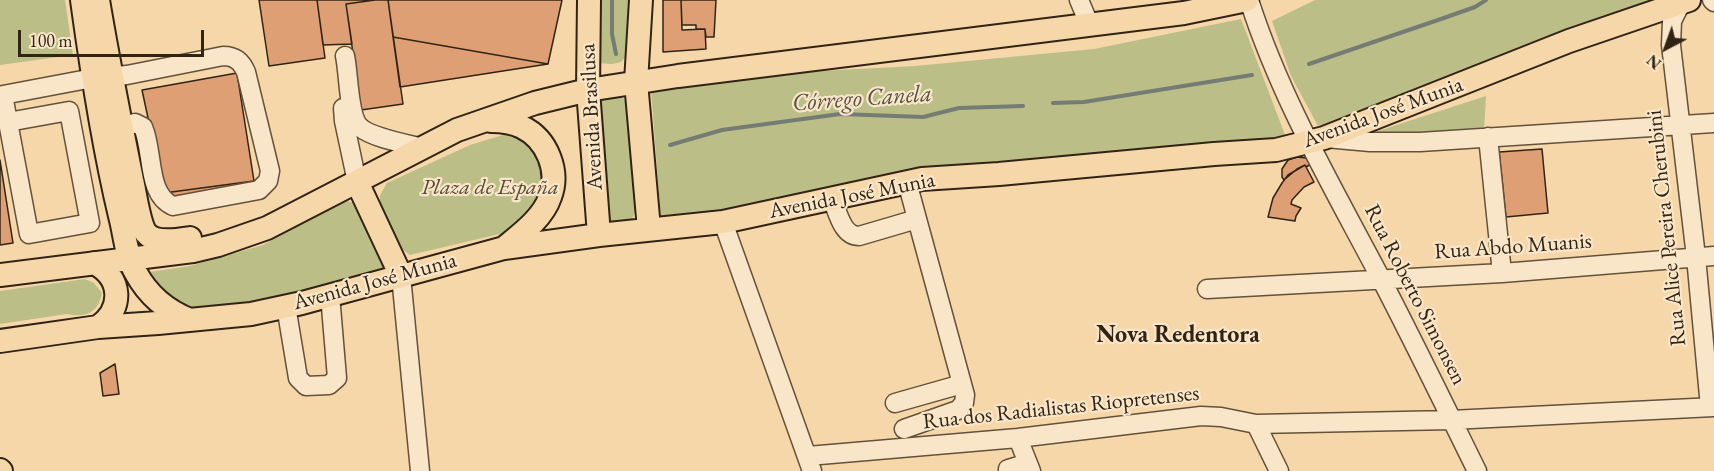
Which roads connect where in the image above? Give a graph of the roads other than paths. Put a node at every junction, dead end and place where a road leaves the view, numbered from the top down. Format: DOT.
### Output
graph roads {
  1 [pos="82,0"];
  2 [pos="98,0"];
  3 [pos="588,0"];
  4 [pos="640,0"];
  5 [pos="1079,0"];
  6 [pos="1248,0"];
  7 [pos="1685,2"];
  8 [pos="1650,14"];
  9 [pos="1090,26"];
  10 [pos="1671,45"];
  11 [pos="102,77"];
  12 [pos="636,82"];
  13 [pos="588,90"];
  14 [pos="484,121"];
  15 [pos="8,122"];
  16 [pos="1714,123"];
  17 [pos="1680,125"];
  18 [pos="121,127"];
  19 [pos="1488,137"];
  20 [pos="1316,140"];
  21 [pos="423,148"];
  22 [pos="108,163"];
  23 [pos="79,166"];
  24 [pos="357,182"];
  25 [pos="907,182"];
  26 [pos="832,199"];
  27 [pos="917,219"];
  28 [pos="723,222"];
  29 [pos="649,229"];
  30 [pos="250,233"];
  31 [pos="599,235"];
  32 [pos="388,248"];
  33 [pos="504,248"];
  34 [pos="1705,256"];
  35 [pos="129,259"];
  36 [pos="94,263"];
  37 [pos="425,269"];
  38 [pos="1502,273"];
  39 [pos="0,275"];
  40 [pos="400,276"];
  41 [pos="1381,280"];
  42 [pos="1207,289"];
  43 [pos="330,295"];
  44 [pos="286,306"];
  45 [pos="190,320"];
  46 [pos="99,327"];
  47 [pos="0,341"];
  48 [pos="962,384"];
  49 [pos="895,403"];
  50 [pos="1712,407"];
  51 [pos="1452,420"];
  52 [pos="1256,424"];
  53 [pos="904,429"];
  54 [pos="1018,438"];
  55 [pos="810,464"];
  56 [pos="1029,467"];
  57 [pos="420,471"];
  58 [pos="1008,471"];
  59 [pos="1279,471"];
  60 [pos="1477,471"];
  1 -- 11 [label="main road"];
  2 -- 11 [label="main road"];
  3 -- 13 [label="main road, Avenida Brasilusa"];
  4 -- 12 [label="main road, Avenida Brasilusa"];
  5 -- 9 [label="street"];
  6 -- 9 [label="main road"];
  6 -- 20 [label="street, Rua Roberto Simonsen"];
  7 -- 8 [label="main road, Avenida José Munia"];
  7 -- 10 [label="street, Rua Alice Pereira Cherubini"];
  8 -- 10 [label="street, Rua Alice Pereira Cherubini"];
  8 -- 20 [label="main road, Avenida José Munia"];
  9 -- 12 [label="main road"];
  10 -- 17 [label="street, Rua Alice Pereira Cherubini"];
  11 -- 15 [label="street"];
  11 -- 18 [label="main road"];
  11 -- 18 [label="street"];
  11 -- 22 [label="main road"];
  12 -- 13 [label="main road"];
  12 -- 29 [label="main road, Avenida Brasilusa"];
  13 -- 14 [label="main road"];
  13 -- 31 [label="main road, Avenida Brasilusa"];
  14 -- 21 [label="main road"];
  14 -- 33 [label="main road"];
  15 -- 23 [label="street"];
  15 -- 23 [label="street"];
  16 -- 17 [label="street"];
  17 -- 19 [label="street"];
  17 -- 34 [label="street, Rua Alice Pereira Cherubini"];
  18 -- 30 [label="main road"];
  19 -- 20 [label="street"];
  19 -- 38 [label="street"];
  20 -- 25 [label="main road, Avenida José Munia"];
  20 -- 41 [label="street, Rua Roberto Simonsen"];
  21 -- 24 [label="main road"];
  21 -- 24 [label="street"];
  22 -- 23 [label="street"];
  22 -- 35 [label="main road"];
  24 -- 30 [label="main road"];
  24 -- 32 [label="main road"];
  25 -- 26 [label="main road, Avenida José Munia"];
  25 -- 27 [label="street"];
  26 -- 27 [label="street"];
  26 -- 28 [label="main road, Avenida José Munia"];
  27 -- 48 [label="street"];
  28 -- 29 [label="main road, Avenida José Munia"];
  28 -- 55 [label="street"];
  29 -- 31 [label="main road, Avenida José Munia"];
  30 -- 35 [label="main road"];
  31 -- 33 [label="main road, Avenida José Munia"];
  32 -- 37 [label="main road"];
  32 -- 40 [label="main road"];
  33 -- 37 [label="main road, Avenida José Munia"];
  34 -- 38 [label="street, Rua Abdo Muanis"];
  34 -- 50 [label="street, Rua Alice Pereira Cherubini"];
  35 -- 36 [label="main road"];
  35 -- 45 [label="main road"];
  36 -- 39 [label="main road"];
  36 -- 46 [label="main road"];
  37 -- 40 [label="main road, Avenida José Munia"];
  38 -- 41 [label="street, Rua Abdo Muanis"];
  40 -- 43 [label="main road, Avenida José Munia"];
  40 -- 57 [label="street"];
  41 -- 42 [label="street, Rua Abdo Muanis"];
  41 -- 51 [label="street, Rua Roberto Simonsen"];
  43 -- 44 [label="main road, Avenida José Munia"];
  43 -- 44 [label="street"];
  44 -- 45 [label="main road, Avenida José Munia"];
  45 -- 46 [label="main road, Avenida José Munia"];
  46 -- 47 [label="main road, Avenida José Munia"];
  48 -- 49 [label="street"];
  48 -- 53 [label="street"];
  50 -- 51 [label="street, Rua dos Radialistas Riopretenses"];
  51 -- 52 [label="street, Rua dos Radialistas Riopretenses"];
  51 -- 60 [label="street, Rua Roberto Simonsen"];
  52 -- 54 [label="street, Rua dos Radialistas Riopretenses"];
  52 -- 59 [label="street"];
  54 -- 55 [label="street, Rua dos Radialistas Riopretenses"];
  54 -- 56 [label="street"];
  56 -- 58 [label="street"];
}
